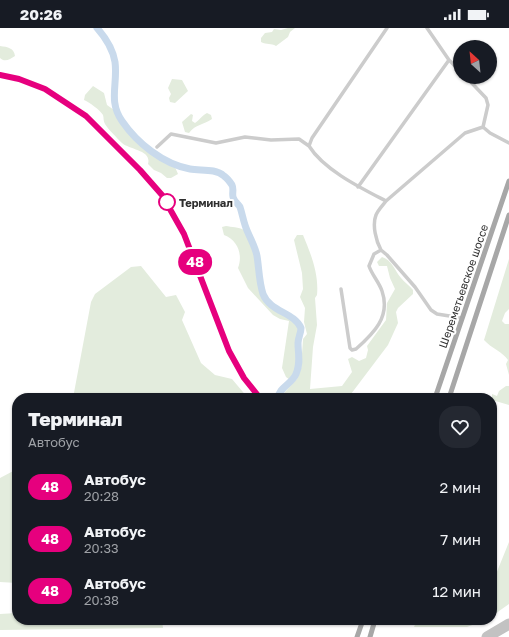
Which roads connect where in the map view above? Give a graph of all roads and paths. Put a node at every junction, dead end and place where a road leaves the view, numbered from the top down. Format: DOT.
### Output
graph roads {
  1 [pos="387,28"];
  2 [pos="427,28"];
  3 [pos="449,60"];
  4 [pos="453,64"];
  5 [pos="0,75"];
  6 [pos="473,84"];
  7 [pos="483,127"];
  8 [pos="508,141"];
  9 [pos="309,146"];
  10 [pos="157,147"];
  11 [pos="509,181"];
  12 [pos="358,187"];
  13 [pos="386,201"];
  14 [pos="509,215"];
  15 [pos="381,250"];
  16 [pos="341,290"];
  17 [pos="462,318"];
  18 [pos="256,393"];
  19 [pos="437,393"];
  20 [pos="451,393"];
  21 [pos="361,625"];
  22 [pos="374,625"];
  23 [pos="357,637"];
  24 [pos="370,637"];
  1 -- 9 [label="street"];
  2 -- 3 [label="street"];
  3 -- 4 [label="street"];
  3 -- 12 [label="street"];
  5 -- 18 [label="street"];
  6 -- 7 [label="street"];
  7 -- 8 [label="street"];
  7 -- 13 [label="street"];
  9 -- 10 [label="street"];
  9 -- 12 [label="street"];
  11 -- 17 [label="main road, Шереметьевское шоссе"];
  12 -- 13 [label="street"];
  13 -- 15 [label="street"];
  14 -- 20 [label="main road, Шереметьевское шоссе"];
  15 -- 16 [label="street"];
  15 -- 17 [label="street"];
  17 -- 19 [label="main road, Шереметьевское шоссе"];
  21 -- 23 [label="main road"];
  22 -- 24 [label="main road"];
}
